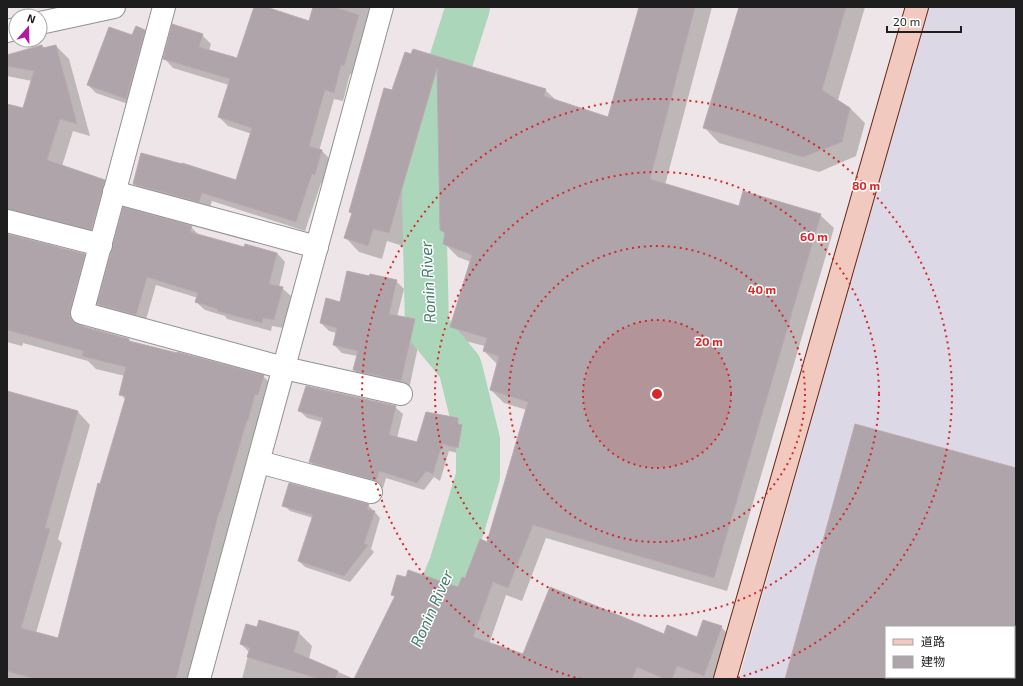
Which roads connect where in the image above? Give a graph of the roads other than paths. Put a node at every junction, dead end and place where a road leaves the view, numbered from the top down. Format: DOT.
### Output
graph roads {
  1 [pos="114,7"];
  2 [pos="164,7"];
  3 [pos="382,7"];
  4 [pos="916,7"];
  5 [pos="48,21"];
  6 [pos="114,192"];
  7 [pos="7,221"];
  8 [pos="101,245"];
  9 [pos="317,247"];
  10 [pos="284,368"];
  11 [pos="401,394"];
  12 [pos="258,462"];
  13 [pos="371,492"];
  14 [pos="199,679"];
  15 [pos="726,679"];
  1 -- 5 [label="street"];
  2 -- 6 [label="street"];
  3 -- 9 [label="street"];
  4 -- 15 [label="street"];
  6 -- 8 [label="street"];
  6 -- 9 [label="street"];
  7 -- 8 [label="street"];
  8 -- 10 [label="street"];
  9 -- 10 [label="street"];
  10 -- 11 [label="street"];
  10 -- 12 [label="street"];
  12 -- 13 [label="street"];
  12 -- 14 [label="street"];
}
